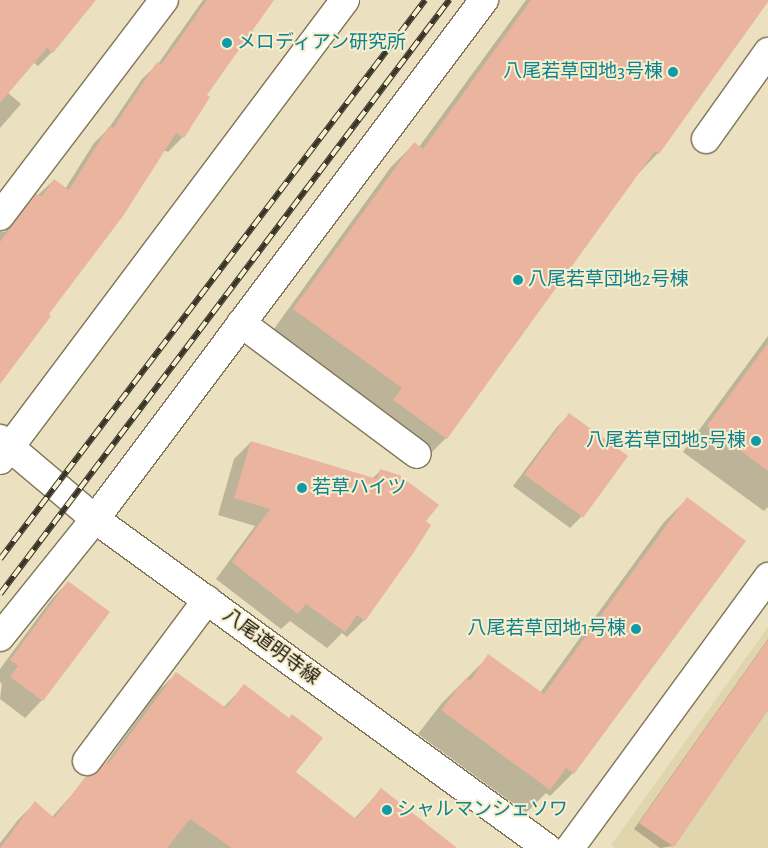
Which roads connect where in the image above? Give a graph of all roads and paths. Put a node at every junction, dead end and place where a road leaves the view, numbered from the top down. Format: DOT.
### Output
graph roads {
  1 [pos="164,0"];
  2 [pos="345,0"];
  3 [pos="484,0"];
  4 [pos="768,52"];
  5 [pos="706,139"];
  6 [pos="0,216"];
  7 [pos="241,323"];
  8 [pos="3,449"];
  9 [pos="416,454"];
  10 [pos="94,519"];
  11 [pos="768,576"];
  12 [pos="206,600"];
  13 [pos="0,637"];
  14 [pos="87,761"];
  15 [pos="547,848"];
  16 [pos="570,848"];
  1 -- 6 [label="street"];
  2 -- 8 [label="street"];
  3 -- 7 [label="street"];
  4 -- 5 [label="street"];
  7 -- 9 [label="street"];
  7 -- 10 [label="street"];
  8 -- 10 [label="street, 八尾道明寺線"];
  10 -- 12 [label="street, 八尾道明寺線"];
  10 -- 13 [label="street"];
  11 -- 16 [label="street"];
  12 -- 14 [label="street"];
  12 -- 15 [label="street, 八尾道明寺線"];
}
